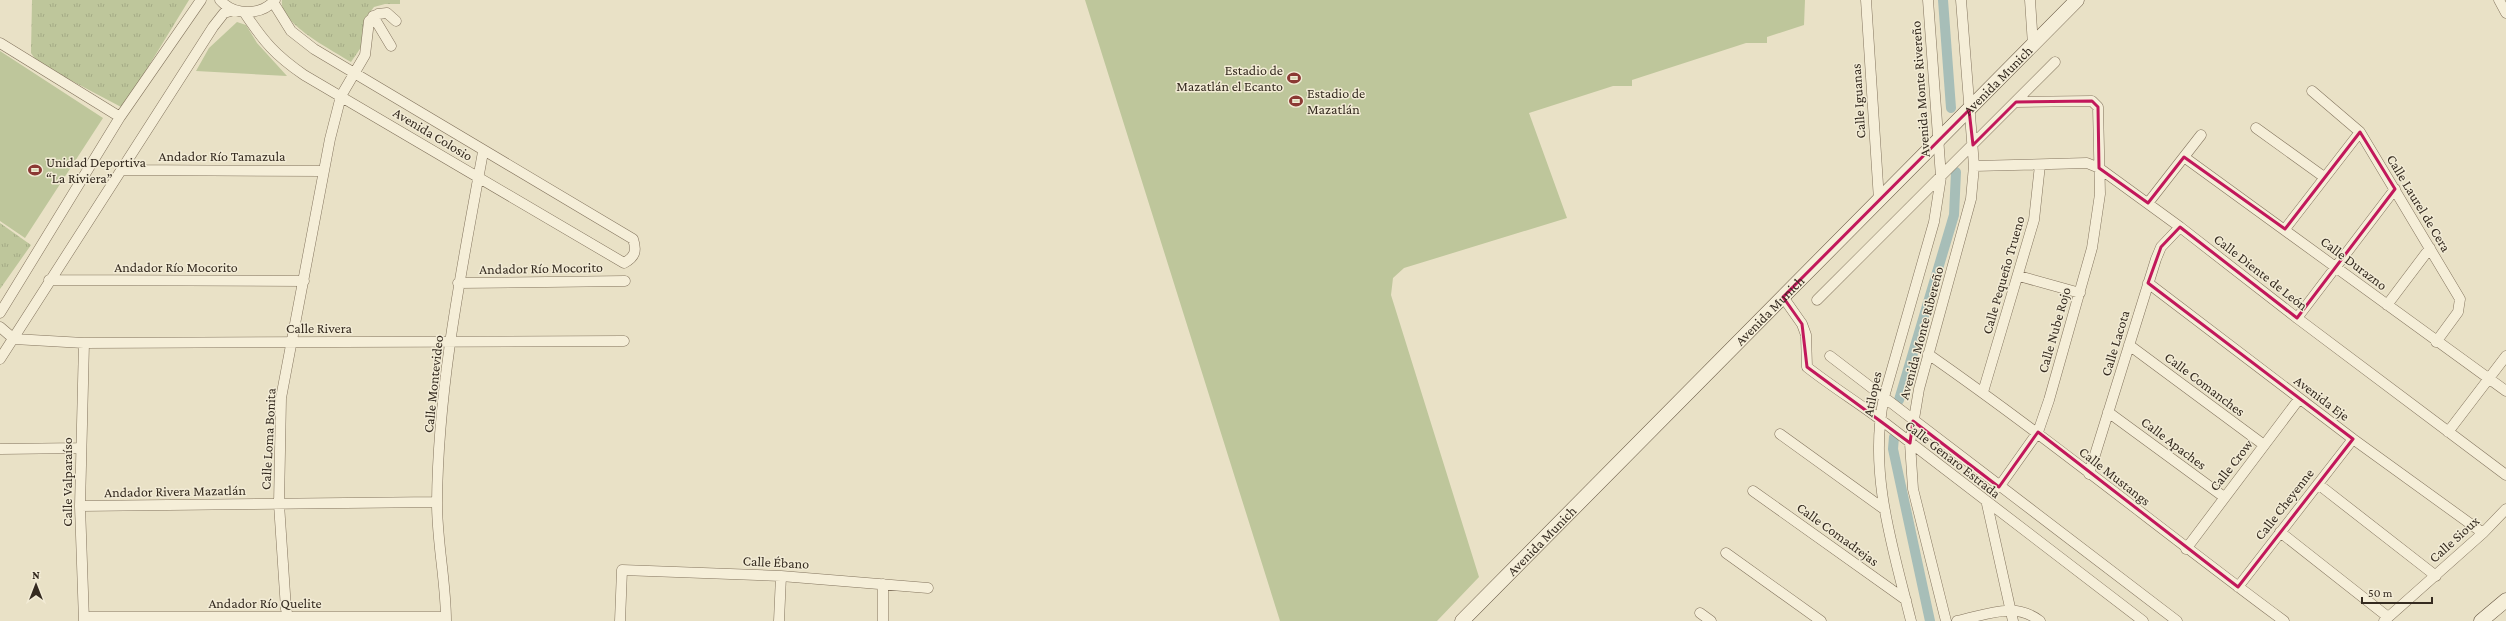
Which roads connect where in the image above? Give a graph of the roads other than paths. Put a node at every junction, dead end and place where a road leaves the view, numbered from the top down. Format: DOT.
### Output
graph roads {
  1 [pos="201,0"];
  2 [pos="220,0"];
  3 [pos="1866,0"];
  4 [pos="1928,0"];
  5 [pos="1961,0"];
  6 [pos="2030,0"];
  7 [pos="2077,0"];
  8 [pos="2499,0"];
  9 [pos="274,1"];
  10 [pos="234,10"];
  11 [pos="244,12"];
  12 [pos="2506,13"];
  13 [pos="373,16"];
  14 [pos="396,21"];
  15 [pos="0,43"];
  16 [pos="2033,45"];
  17 [pos="391,46"];
  18 [pos="2055,62"];
  19 [pos="355,74"];
  20 [pos="2312,91"];
  21 [pos="341,96"];
  22 [pos="2016,102"];
  23 [pos="1969,110"];
  24 [pos="120,117"];
  25 [pos="2256,128"];
  26 [pos="2360,132"];
  27 [pos="2201,135"];
  28 [pos="1938,140"];
  29 [pos="1973,145"];
  30 [pos="483,152"];
  31 [pos="2184,157"];
  32 [pos="2040,165"];
  33 [pos="1974,166"];
  34 [pos="2099,168"];
  35 [pos="121,170"];
  36 [pos="324,171"];
  37 [pos="479,177"];
  38 [pos="1942,177"];
  39 [pos="2324,177"];
  40 [pos="2395,189"];
  41 [pos="1879,200"];
  42 [pos="2148,203"];
  43 [pos="2180,227"];
  44 [pos="2285,229"];
  45 [pos="2430,248"];
  46 [pos="2337,267"];
  47 [pos="2019,276"];
  48 [pos="49,280"];
  49 [pos="304,281"];
  50 [pos="625,281"];
  51 [pos="458,283"];
  52 [pos="2148,283"];
  53 [pos="2080,293"];
  54 [pos="1783,297"];
  55 [pos="1817,300"];
  56 [pos="2386,305"];
  57 [pos="0,313"];
  58 [pos="2297,318"];
  59 [pos="0,327"];
  60 [pos="14,339"];
  61 [pos="294,342"];
  62 [pos="624,342"];
  63 [pos="2436,342"];
  64 [pos="84,343"];
  65 [pos="451,343"];
  66 [pos="2129,345"];
  67 [pos="1928,354"];
  68 [pos="1830,356"];
  69 [pos="0,359"];
  70 [pos="2504,363"];
  71 [pos="2488,380"];
  72 [pos="1983,392"];
  73 [pos="2506,392"];
  74 [pos="1884,397"];
  75 [pos="2299,399"];
  76 [pos="2108,412"];
  77 [pos="1880,419"];
  78 [pos="1913,421"];
  79 [pos="2038,432"];
  80 [pos="2448,432"];
  81 [pos="1780,434"];
  82 [pos="2353,439"];
  83 [pos="1910,443"];
  84 [pos="2264,445"];
  85 [pos="81,448"];
  86 [pos="0,449"];
  87 [pos="2089,474"];
  88 [pos="2506,475"];
  89 [pos="2318,484"];
  90 [pos="1999,487"];
  91 [pos="1753,491"];
  92 [pos="2224,497"];
  93 [pos="437,502"];
  94 [pos="279,504"];
  95 [pos="1987,504"];
  96 [pos="80,506"];
  97 [pos="1884,509"];
  98 [pos="2506,509"];
  99 [pos="2280,532"];
  100 [pos="2483,533"];
  101 [pos="2186,549"];
  102 [pos="1726,553"];
  103 [pos="781,576"];
  104 [pos="2436,576"];
  105 [pos="883,584"];
  106 [pos="2238,587"];
  107 [pos="928,588"];
  108 [pos="1906,600"];
  109 [pos="2506,600"];
  110 [pos="2011,610"];
  111 [pos="1700,613"];
  112 [pos="84,619"];
  113 [pos="289,619"];
  114 [pos="446,619"];
  115 [pos="2386,619"];
  116 [pos="620,621"];
  117 [pos="779,621"];
  118 [pos="883,621"];
  119 [pos="1462,621"];
  120 [pos="1711,621"];
  121 [pos="1821,621"];
  122 [pos="1911,621"];
  123 [pos="1946,621"];
  124 [pos="1957,621"];
  125 [pos="2013,621"];
  126 [pos="2040,621"];
  127 [pos="2143,621"];
  128 [pos="2177,621"];
  129 [pos="2284,621"];
  130 [pos="2481,621"];
  1 -- 24 [label="street"];
  2 -- 10 [label="street"];
  3 -- 41 [label="street, Calle Iguanas"];
  4 -- 28 [label="street, Avenida Monte Rivereño"];
  5 -- 23 [label="street"];
  6 -- 16 [label="street"];
  7 -- 16 [label="main road, Avenida Munich"];
  8 -- 12 [label="street"];
  9 -- 11 [label="street"];
  9 -- 19 [label="street, Avenida Colosio"];
  10 -- 11 [label="street"];
  10 -- 35 [label="street"];
  11 -- 21 [label="street, Avenida Colosio"];
  13 -- 14 [label="street"];
  13 -- 17 [label="street"];
  13 -- 19 [label="street, Calle Loma Bonita"];
  15 -- 24 [label="street"];
  16 -- 23 [label="main road, Avenida Munich"];
  18 -- 22 [label="street"];
  19 -- 21 [label="street, Calle Loma Bonita"];
  19 -- 30 [label="street, Avenida Colosio"];
  20 -- 26 [label="street, Calle Laurel de Cera"];
  21 -- 36 [label="street, Calle Loma Bonita"];
  21 -- 37 [label="street, Avenida Colosio"];
  22 -- 29 [label="street"];
  22 -- 34 [label="street, Calle Nube Rojo"];
  23 -- 28 [label="main road, Avenida Munich"];
  23 -- 29 [label="street"];
  24 -- 57 [label="street"];
  25 -- 39 [label="street"];
  26 -- 39 [label="street"];
  26 -- 40 [label="street, Calle Laurel de Cera"];
  27 -- 31 [label="street"];
  28 -- 38 [label="street, Avenida Monte Rivereño"];
  28 -- 41 [label="main road, Avenida Munich"];
  29 -- 33 [label="street, Avenida Monte Ribereño"];
  29 -- 38 [label="street"];
  30 -- 37 [label="street, Calle Montevideo"];
  30 -- 37 [label="street, Avenida Colosio"];
  31 -- 42 [label="street"];
  31 -- 44 [label="street, Calle Durazno"];
  32 -- 33 [label="street, Calle Diente de León"];
  32 -- 34 [label="street, Calle Diente de León"];
  32 -- 47 [label="street, Calle Pequeño Trueno"];
  33 -- 67 [label="street, Avenida Monte Ribereño"];
  34 -- 42 [label="street, Calle Diente de León"];
  34 -- 53 [label="street, Calle Nube Rojo"];
  35 -- 36 [label="street, Andador Río Tamazula"];
  35 -- 48 [label="street"];
  36 -- 49 [label="street, Calle Loma Bonita"];
  37 -- 51 [label="street, Calle Montevideo"];
  38 -- 55 [label="street"];
  38 -- 74 [label="street, Atilopes"];
  39 -- 44 [label="street"];
  40 -- 45 [label="street, Calle Laurel de Cera"];
  40 -- 46 [label="street"];
  41 -- 54 [label="main road, Avenida Munich"];
  42 -- 43 [label="street, Calle Diente de León"];
  43 -- 52 [label="street, Calle Lacota"];
  43 -- 58 [label="street, Calle Diente de León"];
  44 -- 46 [label="street, Calle Durazno"];
  45 -- 56 [label="street"];
  45 -- 63 [label="street, Calle Laurel de Cera"];
  46 -- 56 [label="street, Calle Durazno"];
  46 -- 58 [label="street"];
  47 -- 53 [label="street"];
  47 -- 72 [label="street, Calle Pequeño Trueno"];
  48 -- 49 [label="street, Andador Río Mocorito"];
  48 -- 60 [label="street"];
  49 -- 61 [label="street, Calle Loma Bonita"];
  50 -- 51 [label="street, Andador Río Mocorito"];
  51 -- 65 [label="street, Calle Montevideo"];
  52 -- 66 [label="street, Calle Lacota"];
  52 -- 75 [label="street, Avenida Eje"];
  53 -- 79 [label="street, Calle Nube Rojo"];
  54 -- 77 [label="street, Calle Genaro Estrada"];
  54 -- 119 [label="main road, Avenida Munich"];
  56 -- 63 [label="street, Calle Durazno"];
  58 -- 80 [label="street, Calle Diente de León"];
  59 -- 60 [label="street"];
  60 -- 64 [label="street, Calle Rivera"];
  60 -- 69 [label="street"];
  61 -- 64 [label="street, Calle Rivera"];
  61 -- 65 [label="street, Calle Rivera"];
  61 -- 94 [label="street, Calle Loma Bonita"];
  62 -- 65 [label="street, Calle Rivera"];
  63 -- 71 [label="street, Calle Durazno"];
  64 -- 85 [label="street, Calle Valparaíso"];
  65 -- 93 [label="street, Calle Montevideo"];
  66 -- 76 [label="street, Calle Lacota"];
  66 -- 84 [label="street, Calle Comanches"];
  67 -- 72 [label="street, Calle Mustangs"];
  67 -- 78 [label="street, Avenida Monte Ribereño"];
  68 -- 74 [label="street, Calle Genaro Estrada"];
  70 -- 71 [label="street"];
  71 -- 73 [label="street, Calle Durazno"];
  71 -- 80 [label="street"];
  72 -- 79 [label="street, Calle Mustangs"];
  74 -- 77 [label="street, Atilopes"];
  74 -- 78 [label="street, Calle Genaro Estrada"];
  75 -- 82 [label="street, Avenida Eje"];
  75 -- 84 [label="street, Calle Crow"];
  76 -- 87 [label="street, Calle Lacota"];
  76 -- 92 [label="street, Calle Apaches"];
  77 -- 83 [label="street, Calle Genaro Estrada"];
  77 -- 97 [label="street, Atilopes"];
  78 -- 83 [label="street, Avenida Monte Ribereño"];
  78 -- 90 [label="street, Calle Genaro Estrada"];
  79 -- 87 [label="street, Calle Mustangs"];
  79 -- 90 [label="street, Calle Nube Rojo"];
  80 -- 88 [label="street, Calle Diente de León"];
  81 -- 97 [label="street"];
  82 -- 89 [label="street, Calle Cheyenne"];
  82 -- 100 [label="street, Avenida Eje"];
  83 -- 95 [label="street, Calle Genaro Estrada"];
  83 -- 123 [label="street, Avenida Monte Ribereño"];
  84 -- 92 [label="street, Calle Crow"];
  85 -- 86 [label="street"];
  85 -- 96 [label="street, Calle Valparaíso"];
  87 -- 101 [label="street, Calle Mustangs"];
  89 -- 99 [label="street, Calle Cheyenne"];
  89 -- 104 [label="street"];
  90 -- 128 [label="street, Calle Genaro Estrada"];
  91 -- 108 [label="street, Calle Comadrejas"];
  92 -- 101 [label="street, Calle Crow"];
  93 -- 94 [label="street, Andador Rivera Mazatlán"];
  93 -- 114 [label="street, Calle Montevideo"];
  94 -- 96 [label="street, Andador Rivera Mazatlán"];
  94 -- 113 [label="street, Calle Loma Bonita"];
  95 -- 110 [label="street"];
  95 -- 127 [label="street, Calle Genaro Estrada"];
  96 -- 112 [label="street, Calle Valparaíso"];
  97 -- 108 [label="street, Atilopes"];
  98 -- 100 [label="street, Calle Sioux"];
  99 -- 106 [label="street, Calle Cheyenne"];
  99 -- 115 [label="street"];
  100 -- 104 [label="street, Calle Sioux"];
  101 -- 106 [label="street, Calle Mustangs"];
  102 -- 121 [label="street"];
  103 -- 105 [label="street, Calle Ébano"];
  103 -- 116 [label="street, Calle Ébano"];
  103 -- 117 [label="street"];
  104 -- 115 [label="street, Calle Sioux"];
  105 -- 107 [label="street, Calle Ébano"];
  105 -- 118 [label="street"];
  106 -- 129 [label="street, Calle Mustangs"];
  108 -- 122 [label="street, Atilopes"];
  109 -- 130 [label="main road"];
  110 -- 124 [label="street"];
  110 -- 125 [label="street"];
  110 -- 126 [label="street"];
  111 -- 120 [label="street"];
  112 -- 113 [label="street, Andador Río Quelite"];
  113 -- 114 [label="street, Andador Río Quelite"];
}
